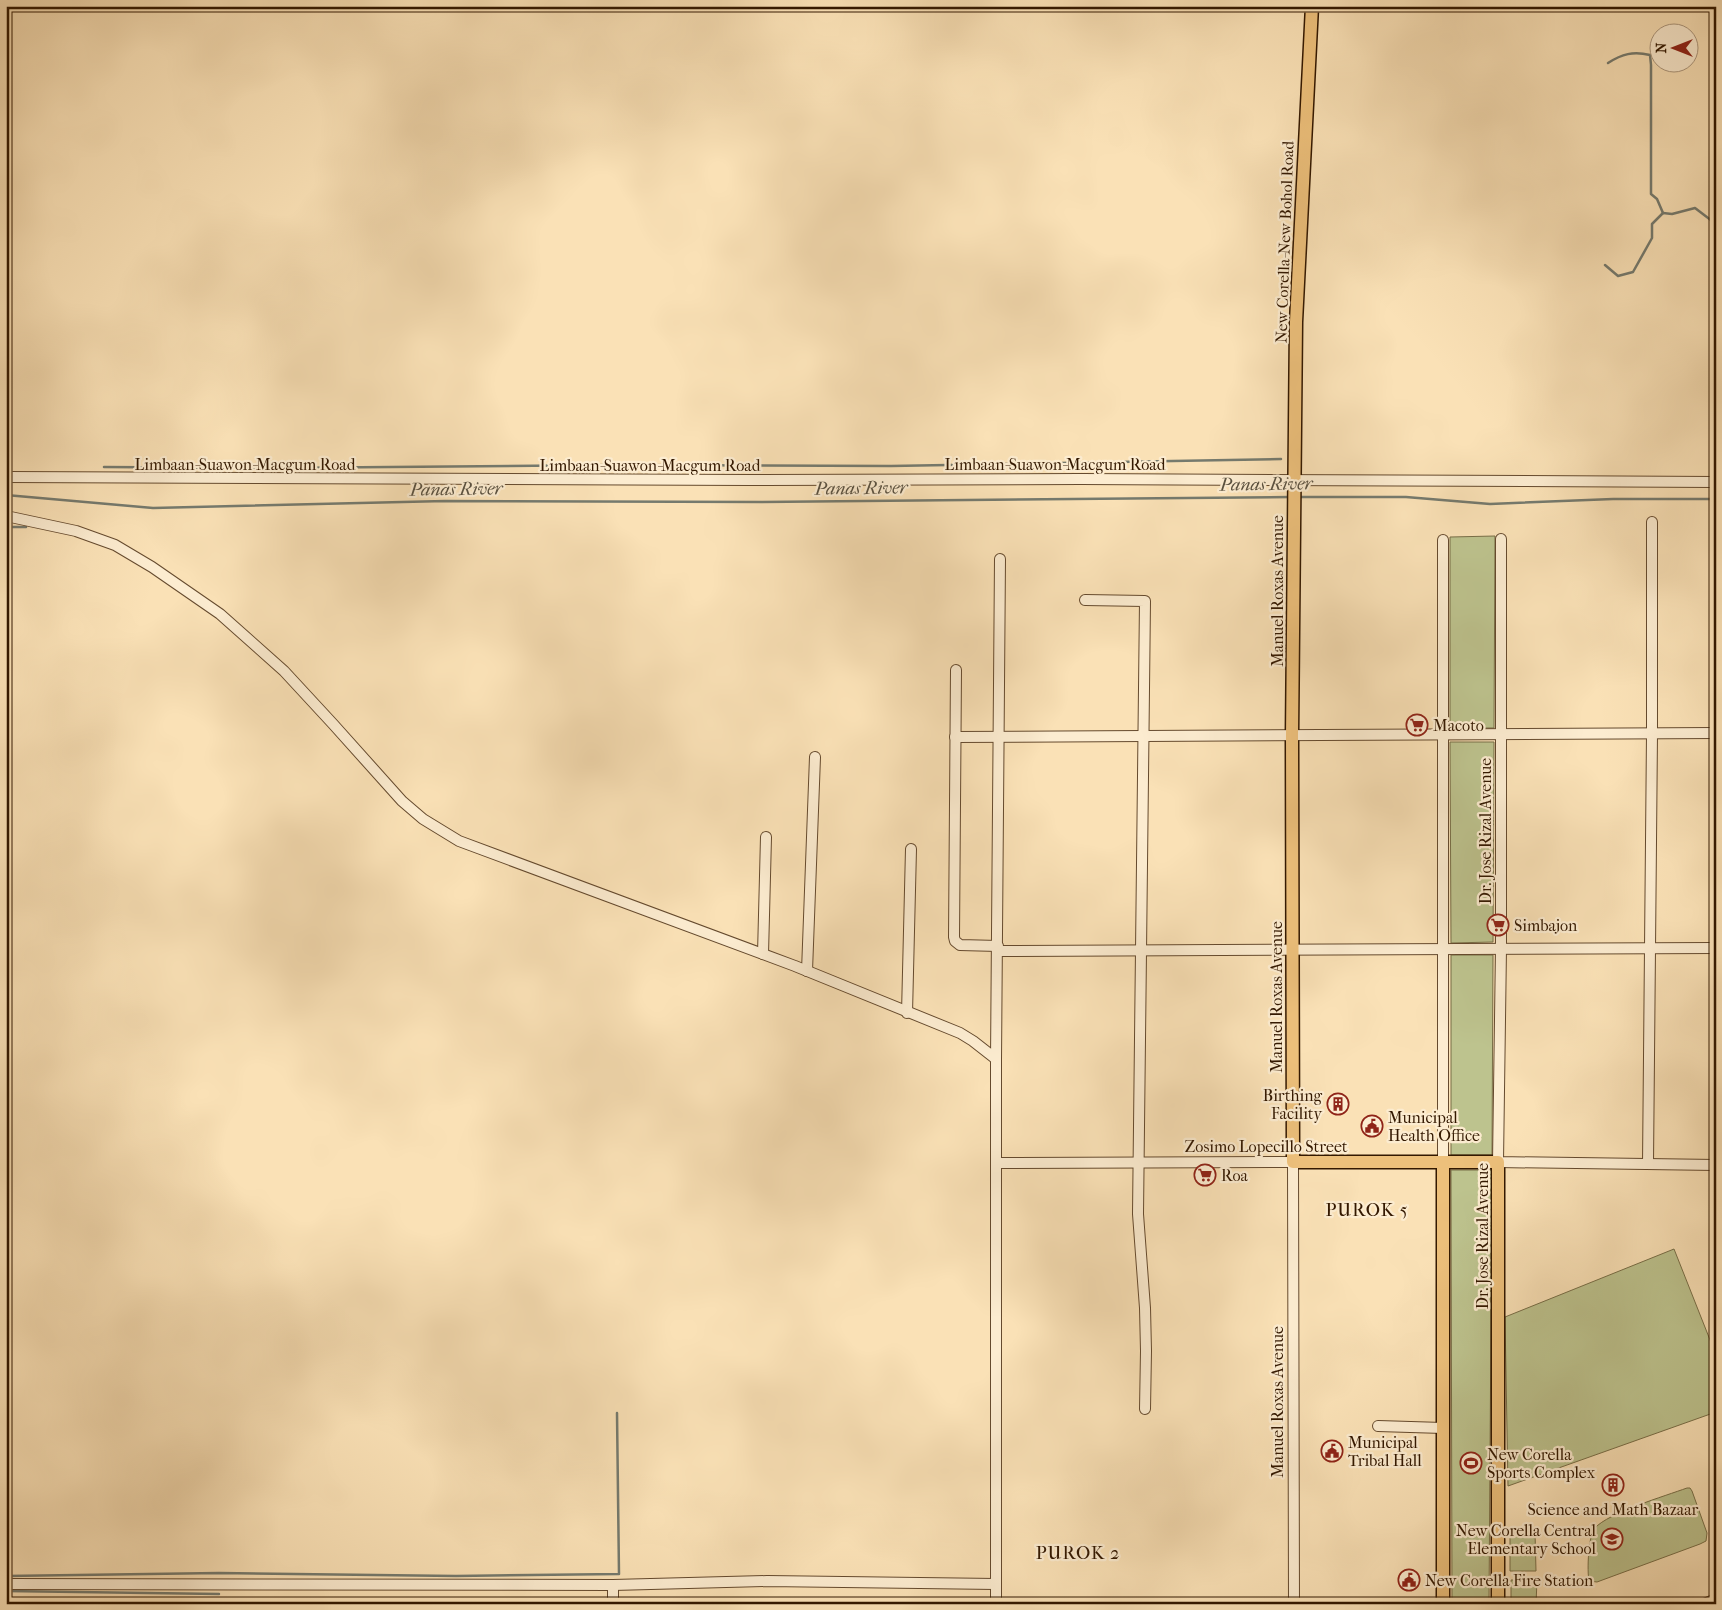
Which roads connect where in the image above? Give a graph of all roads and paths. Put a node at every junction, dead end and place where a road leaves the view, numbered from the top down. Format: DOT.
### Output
graph roads {
  1 [pos="1312,6"];
  2 [pos="6,477"];
  3 [pos="1716,482"];
  4 [pos="1294,485"];
  5 [pos="6,516"];
  6 [pos="1652,522"];
  7 [pos="1501,539"];
  8 [pos="1443,540"];
  9 [pos="1000,560"];
  10 [pos="1084,600"];
  11 [pos="956,670"];
  12 [pos="1501,734"];
  13 [pos="1652,734"];
  14 [pos="1716,734"];
  15 [pos="1443,735"];
  16 [pos="1292,736"];
  17 [pos="955,737"];
  18 [pos="998,737"];
  19 [pos="1143,737"];
  20 [pos="815,756"];
  21 [pos="766,837"];
  22 [pos="911,849"];
  23 [pos="998,948"];
  24 [pos="1443,948"];
  25 [pos="1501,948"];
  26 [pos="1650,948"];
  27 [pos="1716,948"];
  28 [pos="1293,950"];
  29 [pos="1142,951"];
  30 [pos="763,954"];
  31 [pos="807,971"];
  32 [pos="907,1012"];
  33 [pos="996,1059"];
  34 [pos="1293,1162"];
  35 [pos="1443,1162"];
  36 [pos="1498,1162"];
  37 [pos="997,1163"];
  38 [pos="1139,1163"];
  39 [pos="1648,1164"];
  40 [pos="1716,1165"];
  41 [pos="1145,1409"];
  42 [pos="1378,1426"];
  43 [pos="1443,1428"];
  44 [pos="6,1584"];
  45 [pos="996,1584"];
  46 [pos="613,1585"];
  47 [pos="1716,1599"];
  48 [pos="613,1604"];
  49 [pos="996,1604"];
  50 [pos="1294,1604"];
  51 [pos="1443,1604"];
  52 [pos="1498,1604"];
  53 [pos="1704,1604"];
  1 -- 4 [label="main road, New Corella-New Bohol Road"];
  2 -- 4 [label="street, Limbaan-Suawon-Macgum Road"];
  3 -- 4 [label="street, Limbaan-Suawon-Macgum Road"];
  4 -- 16 [label="main road, Manuel Roxas Avenue"];
  5 -- 30 [label="street"];
  6 -- 13 [label="street"];
  7 -- 12 [label="street, Dr. Jose Rizal Avenue"];
  8 -- 15 [label="street"];
  9 -- 18 [label="street"];
  10 -- 19 [label="street"];
  11 -- 17 [label="street"];
  12 -- 13 [label="street"];
  12 -- 15 [label="street"];
  12 -- 25 [label="street, Dr. Jose Rizal Avenue"];
  13 -- 14 [label="street"];
  13 -- 26 [label="street"];
  15 -- 16 [label="street"];
  15 -- 24 [label="street"];
  16 -- 19 [label="street"];
  16 -- 28 [label="main road, Manuel Roxas Avenue"];
  17 -- 18 [label="street"];
  17 -- 23 [label="street"];
  18 -- 19 [label="street"];
  18 -- 23 [label="street"];
  19 -- 29 [label="street"];
  20 -- 31 [label="street"];
  21 -- 30 [label="street"];
  22 -- 32 [label="street"];
  23 -- 29 [label="street"];
  23 -- 33 [label="street"];
  24 -- 25 [label="street"];
  24 -- 28 [label="street"];
  24 -- 35 [label="street"];
  25 -- 26 [label="street"];
  25 -- 36 [label="street, Dr. Jose Rizal Avenue"];
  26 -- 27 [label="street"];
  26 -- 39 [label="street"];
  28 -- 29 [label="street"];
  28 -- 34 [label="main road, Manuel Roxas Avenue"];
  29 -- 38 [label="street"];
  30 -- 31 [label="street"];
  31 -- 32 [label="street"];
  32 -- 33 [label="street"];
  33 -- 37 [label="street"];
  34 -- 35 [label="main road, Zosimo Lopecillo Street"];
  34 -- 38 [label="street, Zosimo Lopecillo Street"];
  34 -- 50 [label="street, Manuel Roxas Avenue"];
  35 -- 36 [label="main road, Zosimo Lopecillo Street"];
  35 -- 43 [label="main road"];
  36 -- 39 [label="street, Zosimo Lopecillo Street"];
  36 -- 52 [label="main road, Dr. Jose Rizal Avenue"];
  37 -- 38 [label="street, Zosimo Lopecillo Street"];
  37 -- 45 [label="street"];
  38 -- 41 [label="street"];
  39 -- 40 [label="street, Zosimo Lopecillo Street"];
  42 -- 43 [label="street"];
  43 -- 51 [label="main road"];
  44 -- 46 [label="street"];
  45 -- 46 [label="street"];
  45 -- 49 [label="street"];
  46 -- 48 [label="street"];
  47 -- 53 [label="street"];
}
